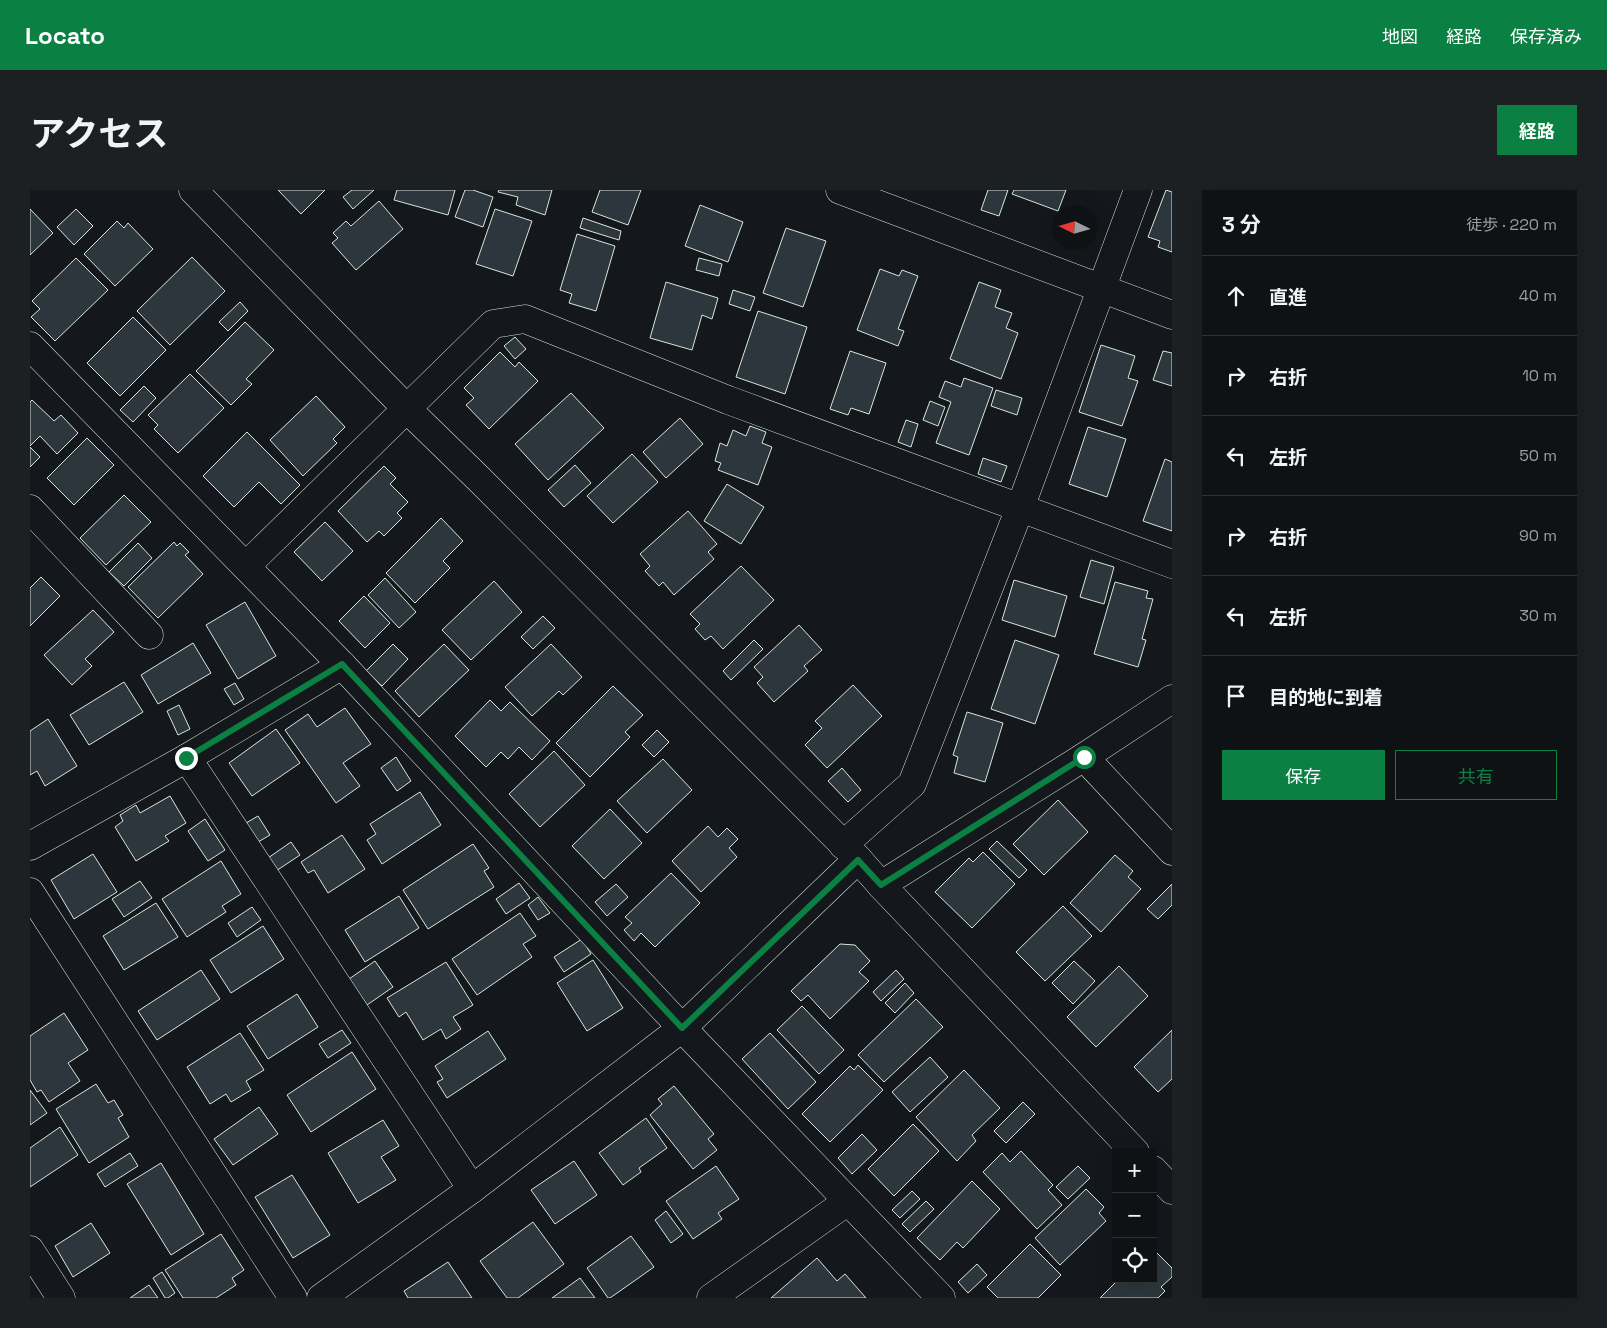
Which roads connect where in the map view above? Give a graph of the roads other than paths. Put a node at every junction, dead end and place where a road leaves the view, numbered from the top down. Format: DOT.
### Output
graph roads {
  1 [pos="193,190"];
  2 [pos="840,190"];
  3 [pos="1138,190"];
  4 [pos="1100,288"];
  5 [pos="1172,315"];
  6 [pos="30,346"];
  7 [pos="407,409"];
  8 [pos="1020,508"];
  9 [pos="30,509"];
  10 [pos="1172,564"];
  11 [pos="246,566"];
  12 [pos="149,635"];
  13 [pos="342,664"];
  14 [pos="1172,699"];
  15 [pos="1084,757"];
  16 [pos="186,758"];
  17 [pos="30,846"];
  18 [pos="1172,850"];
  19 [pos="851,852"];
  20 [pos="881,885"];
  21 [pos="30,892"];
  22 [pos="682,1028"];
  23 [pos="1131,1148"];
  24 [pos="1157,1174"];
  25 [pos="472,1189"];
  26 [pos="1172,1190"];
  27 [pos="848,1201"];
  28 [pos="30,1250"];
  29 [pos="61,1298"];
  30 [pos="293,1298"];
  31 [pos="321,1298"];
  32 [pos="711,1298"];
  33 [pos="941,1298"];
  1 -- 7 [label="street"];
  2 -- 4 [label="street"];
  3 -- 4 [label="street"];
  4 -- 5 [label="street"];
  4 -- 8 [label="street"];
  6 -- 11 [label="street"];
  7 -- 8 [label="street"];
  7 -- 11 [label="street"];
  7 -- 19 [label="street"];
  8 -- 10 [label="street"];
  8 -- 19 [label="street"];
  9 -- 12 [label="street"];
  11 -- 13 [label="street"];
  13 -- 16 [label="street"];
  13 -- 22 [label="street"];
  14 -- 15 [label="street"];
  15 -- 18 [label="street"];
  15 -- 20 [label="street"];
  16 -- 17 [label="street"];
  16 -- 25 [label="street"];
  19 -- 20 [label="street"];
  19 -- 22 [label="street"];
  20 -- 23 [label="street"];
  21 -- 30 [label="street"];
  22 -- 25 [label="street"];
  22 -- 27 [label="street"];
  24 -- 26 [label="street"];
  25 -- 31 [label="street"];
  27 -- 32 [label="street"];
  27 -- 33 [label="street"];
  28 -- 29 [label="street"];
}
